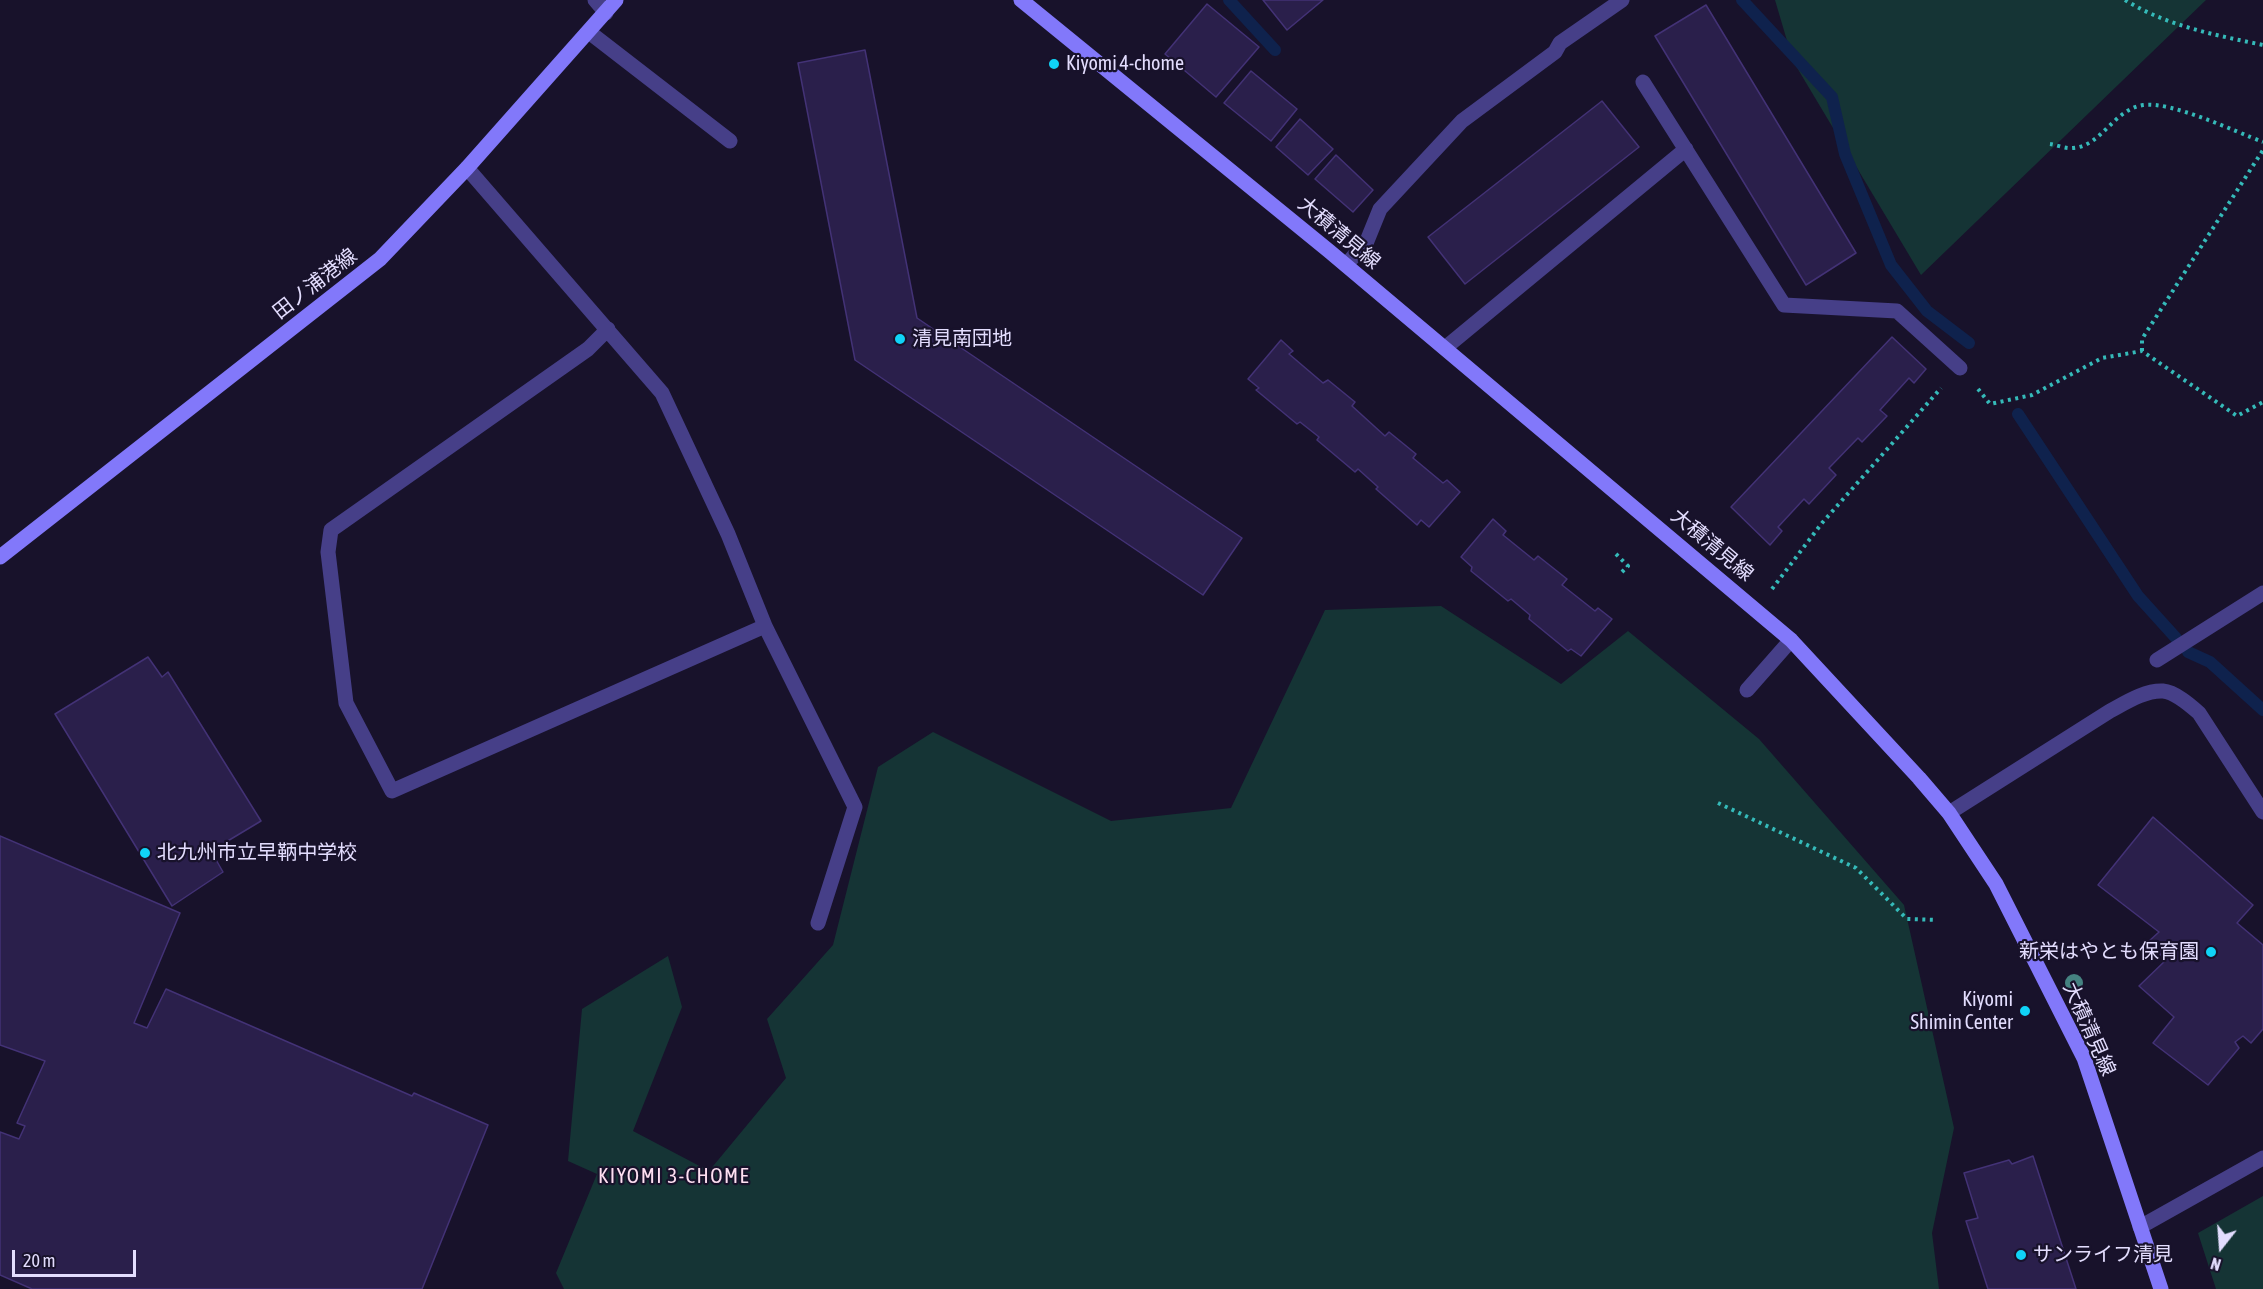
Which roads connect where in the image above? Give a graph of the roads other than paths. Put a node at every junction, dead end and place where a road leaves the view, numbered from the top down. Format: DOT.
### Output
graph roads {
  1 [pos="595,0"];
  2 [pos="616,0"];
  3 [pos="1021,0"];
  4 [pos="1622,0"];
  5 [pos="606,13"];
  6 [pos="589,32"];
  7 [pos="1643,82"];
  8 [pos="730,141"];
  9 [pos="1686,148"];
  10 [pos="467,168"];
  11 [pos="1346,265"];
  12 [pos="608,329"];
  13 [pos="1444,348"];
  14 [pos="1960,368"];
  15 [pos="0,557"];
  16 [pos="2263,593"];
  17 [pos="765,626"];
  18 [pos="1791,640"];
  19 [pos="2157,660"];
  20 [pos="1747,690"];
  21 [pos="2263,812"];
  22 [pos="1949,813"];
  23 [pos="818,923"];
  24 [pos="2263,1158"];
  25 [pos="2140,1227"];
  26 [pos="2161,1289"];
  1 -- 5 [label="street"];
  2 -- 5 [label="main road, 田ノ浦港線"];
  3 -- 11 [label="main road, 大積清見線"];
  4 -- 11 [label="street"];
  5 -- 6 [label="main road, 田ノ浦港線"];
  6 -- 8 [label="street"];
  6 -- 10 [label="main road, 田ノ浦港線"];
  7 -- 9 [label="street"];
  9 -- 13 [label="street"];
  9 -- 14 [label="street"];
  10 -- 12 [label="street"];
  10 -- 15 [label="main road, 田ノ浦港線"];
  11 -- 13 [label="main road, 大積清見線"];
  12 -- 17 [label="street"];
  12 -- 17 [label="street"];
  13 -- 18 [label="main road, 大積清見線"];
  16 -- 19 [label="street"];
  17 -- 23 [label="street"];
  18 -- 20 [label="street"];
  18 -- 22 [label="main road, 大積清見線"];
  21 -- 22 [label="street"];
  22 -- 25 [label="main road, 大積清見線"];
  24 -- 25 [label="street"];
  25 -- 26 [label="main road, 大積清見線"];
}
